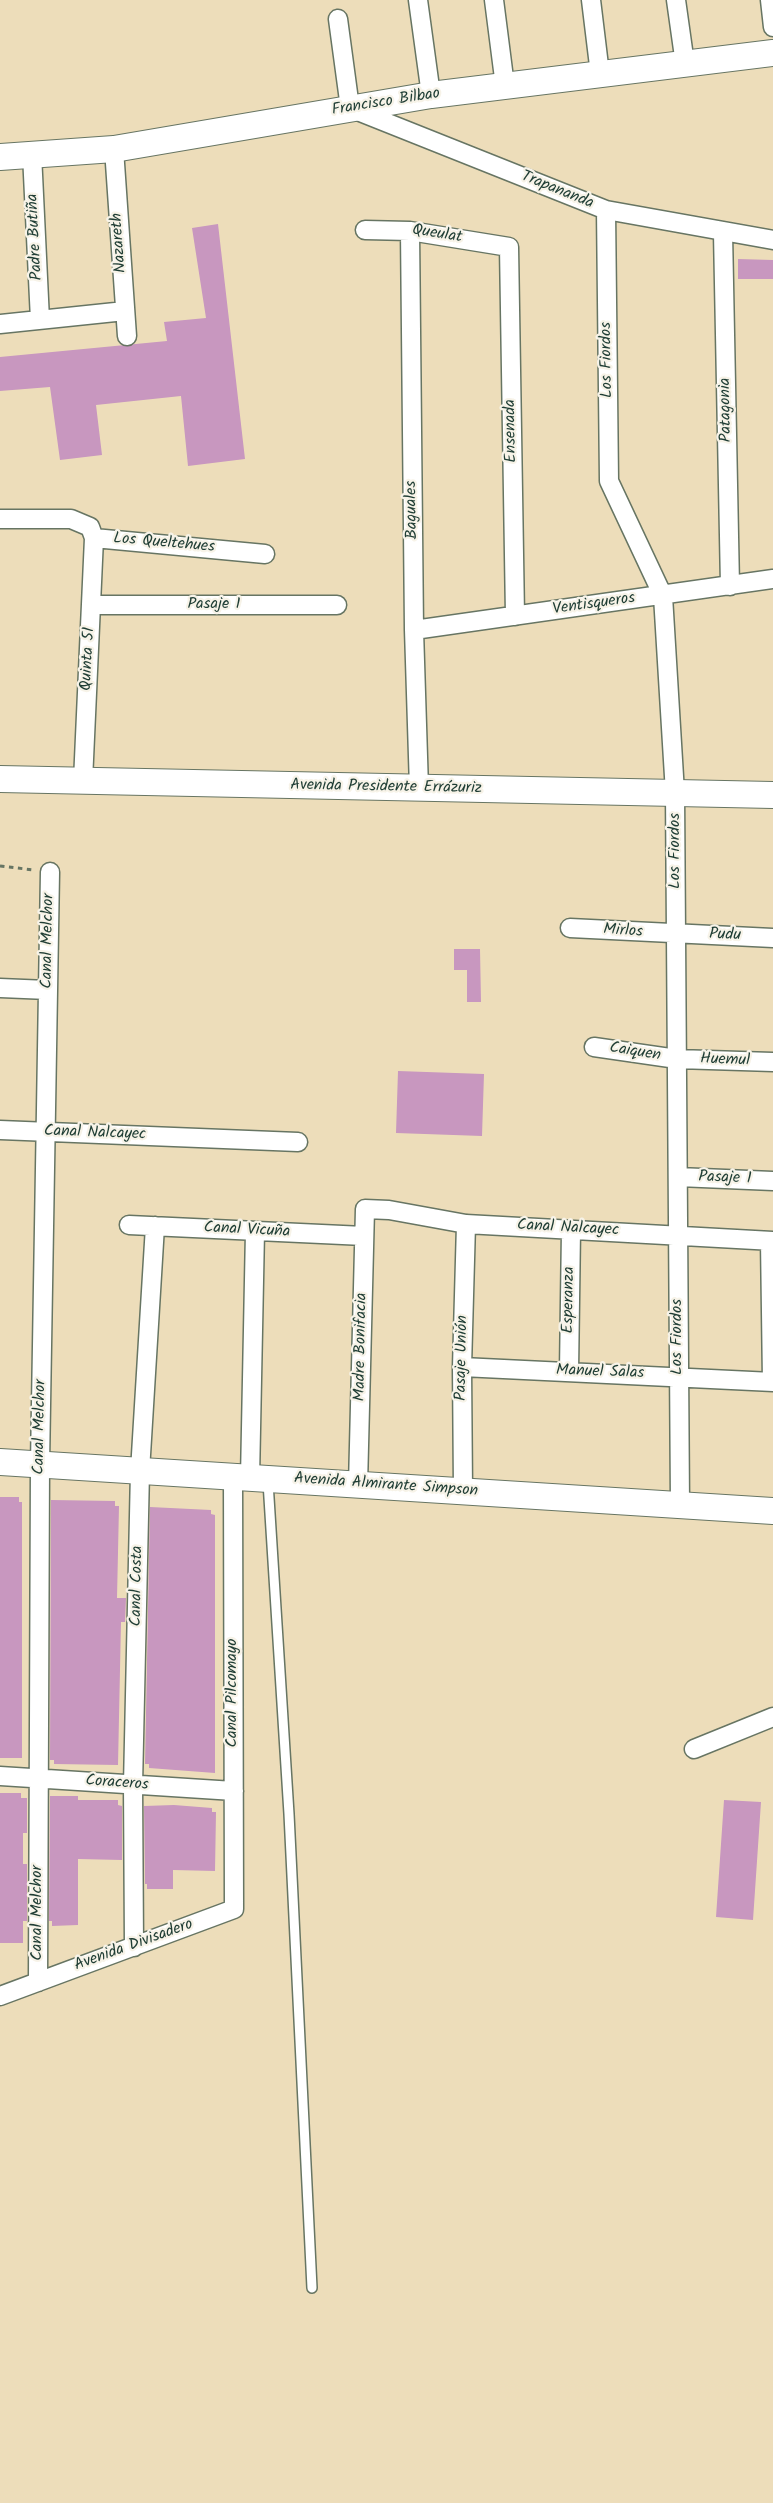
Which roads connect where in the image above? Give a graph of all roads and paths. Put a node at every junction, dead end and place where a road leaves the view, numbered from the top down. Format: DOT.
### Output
graph roads {
  1 [pos="418,0"];
  2 [pos="494,0"];
  3 [pos="591,0"];
  4 [pos="676,0"];
  5 [pos="770,0"];
  6 [pos="338,19"];
  7 [pos="773,27"];
  8 [pos="773,53"];
  9 [pos="685,64"];
  10 [pos="600,74"];
  11 [pos="505,86"];
  12 [pos="431,95"];
  13 [pos="350,108"];
  14 [pos="114,149"];
  15 [pos="32,154"];
  16 [pos="0,157"];
  17 [pos="606,210"];
  18 [pos="365,230"];
  19 [pos="410,231"];
  20 [pos="723,233"];
  21 [pos="773,240"];
  22 [pos="509,247"];
  23 [pos="125,311"];
  24 [pos="40,320"];
  25 [pos="0,324"];
  26 [pos="127,336"];
  27 [pos="0,519"];
  28 [pos="94,538"];
  29 [pos="266,554"];
  30 [pos="773,579"];
  31 [pos="730,586"];
  32 [pos="663,596"];
  33 [pos="92,605"];
  34 [pos="338,605"];
  35 [pos="515,616"];
  36 [pos="414,630"];
  37 [pos="0,779"];
  38 [pos="83,781"];
  39 [pos="419,788"];
  40 [pos="675,793"];
  41 [pos="773,795"];
  42 [pos="0,866"];
  43 [pos="50,872"];
  44 [pos="570,928"];
  45 [pos="676,935"];
  46 [pos="773,938"];
  47 [pos="0,988"];
  48 [pos="48,990"];
  49 [pos="594,1047"];
  50 [pos="677,1059"];
  51 [pos="773,1062"];
  52 [pos="0,1130"];
  53 [pos="45,1133"];
  54 [pos="298,1142"];
  55 [pos="678,1177"];
  56 [pos="773,1181"];
  57 [pos="365,1209"];
  58 [pos="466,1224"];
  59 [pos="129,1225"];
  60 [pos="155,1226"];
  61 [pos="571,1230"];
  62 [pos="255,1231"];
  63 [pos="678,1235"];
  64 [pos="364,1236"];
  65 [pos="771,1241"];
  66 [pos="462,1367"];
  67 [pos="568,1371"];
  68 [pos="679,1376"];
  69 [pos="772,1382"];
  70 [pos="0,1462"];
  71 [pos="40,1464"];
  72 [pos="140,1471"];
  73 [pos="250,1478"];
  74 [pos="358,1485"];
  75 [pos="463,1491"];
  76 [pos="680,1505"];
  77 [pos="773,1511"];
  78 [pos="773,1717"];
  79 [pos="694,1749"];
  80 [pos="0,1776"];
  81 [pos="37,1779"];
  82 [pos="133,1785"];
  83 [pos="234,1791"];
  84 [pos="234,1909"];
  85 [pos="134,1947"];
  86 [pos="39,1982"];
  87 [pos="0,1996"];
  88 [pos="312,2288"];
  1 -- 12 [label="street"];
  2 -- 11 [label="street"];
  3 -- 10 [label="street"];
  4 -- 9 [label="street"];
  5 -- 7 [label="street"];
  6 -- 13 [label="street"];
  8 -- 9 [label="street, Francisco Bilbao"];
  9 -- 10 [label="street, Francisco Bilbao"];
  10 -- 11 [label="street, Francisco Bilbao"];
  11 -- 12 [label="street, Francisco Bilbao"];
  12 -- 13 [label="street, Francisco Bilbao"];
  13 -- 14 [label="street, Francisco Bilbao"];
  13 -- 17 [label="street, Trapananda"];
  14 -- 15 [label="street, Francisco Bilbao"];
  14 -- 23 [label="street, Nazareth"];
  15 -- 16 [label="street, Francisco Bilbao"];
  15 -- 24 [label="street, Padre Butiña"];
  17 -- 20 [label="street, Trapananda"];
  17 -- 32 [label="street, Los Fiordos"];
  18 -- 19 [label="street, Queulat"];
  19 -- 22 [label="street, Queulat"];
  19 -- 36 [label="street, Baguales"];
  20 -- 21 [label="street, Trapananda"];
  20 -- 31 [label="street, Patagonia"];
  22 -- 35 [label="street, Ensenada"];
  23 -- 24 [label="street"];
  23 -- 26 [label="street, Nazareth"];
  24 -- 25 [label="street"];
  27 -- 28 [label="street, Los Queltehues"];
  28 -- 29 [label="street, Los Queltehues"];
  28 -- 33 [label="street, Quinta 51"];
  30 -- 31 [label="street, Ventisqueros"];
  31 -- 32 [label="street, Ventisqueros"];
  32 -- 35 [label="street, Ventisqueros"];
  32 -- 40 [label="street, Los Fiordos"];
  33 -- 34 [label="street, Pasaje 1"];
  33 -- 38 [label="street, Quinta 51"];
  35 -- 36 [label="street, Ventisqueros"];
  36 -- 39 [label="street, Baguales"];
  37 -- 38 [label="street, Avenida Presidente Errázuriz"];
  38 -- 39 [label="street, Avenida Presidente Errázuriz"];
  39 -- 40 [label="street, Avenida Presidente Errázuriz"];
  40 -- 41 [label="street, Avenida Presidente Errázuriz"];
  40 -- 45 [label="street, Los Fiordos"];
  42 -- 43 [label="path"];
  43 -- 48 [label="street, Canal Melchor"];
  44 -- 45 [label="street, Mirlos"];
  45 -- 46 [label="street, Pudu"];
  45 -- 50 [label="street, Los Fiordos"];
  47 -- 48 [label="street"];
  48 -- 53 [label="street, Canal Melchor"];
  49 -- 50 [label="street, Caiquen"];
  50 -- 51 [label="street, Huemul"];
  50 -- 55 [label="street, Los Fiordos"];
  52 -- 53 [label="street, Canal Nalcayec"];
  53 -- 54 [label="street, Canal Nalcayec"];
  53 -- 71 [label="street, Canal Melchor"];
  55 -- 56 [label="street, Pasaje 1"];
  55 -- 63 [label="street, Los Fiordos"];
  57 -- 58 [label="street, Canal Nalcayec"];
  57 -- 64 [label="street, Madre Bonifacia"];
  58 -- 61 [label="street, Canal Nalcayec"];
  58 -- 66 [label="street, Pasaje Unión"];
  59 -- 60 [label="street, Canal Vicuña"];
  60 -- 62 [label="street, Canal Vicuña"];
  60 -- 72 [label="street, Canal Costa"];
  61 -- 63 [label="street, Canal Nalcayec"];
  61 -- 67 [label="street, Esperanza"];
  62 -- 64 [label="street, Canal Vicuña"];
  62 -- 73 [label="street, Canal Pilcomayo"];
  63 -- 65 [label="street, Canal Nalcayec"];
  63 -- 68 [label="street, Los Fiordos"];
  64 -- 74 [label="street, Madre Bonifacia"];
  65 -- 69 [label="street"];
  66 -- 67 [label="street, Manuel Salas"];
  66 -- 75 [label="street, Pasaje Unión"];
  67 -- 68 [label="street, Manuel Salas"];
  68 -- 69 [label="street, Manuel Salas"];
  68 -- 76 [label="street, Los Fiordos"];
  70 -- 71 [label="street, Avenida Almirante Simpson"];
  71 -- 72 [label="street, Avenida Almirante Simpson"];
  71 -- 81 [label="street, Canal Melchor"];
  72 -- 73 [label="street, Avenida Almirante Simpson"];
  72 -- 82 [label="street, Canal Costa"];
  73 -- 74 [label="street, Avenida Almirante Simpson"];
  73 -- 83 [label="street, Canal Pilcomayo"];
  73 -- 88 [label="lane"];
  74 -- 75 [label="street, Avenida Almirante Simpson"];
  75 -- 76 [label="street, Avenida Almirante Simpson"];
  76 -- 77 [label="street, Avenida Almirante Simpson"];
  78 -- 79 [label="street"];
  80 -- 81 [label="street, Coraceros"];
  81 -- 82 [label="street, Coraceros"];
  81 -- 86 [label="street, Canal Melchor"];
  82 -- 83 [label="street, Coraceros"];
  82 -- 85 [label="street, Canal Costa"];
  83 -- 84 [label="street, Canal Pilcomayo"];
  84 -- 85 [label="street, Avenida Divisadero"];
  85 -- 86 [label="street, Avenida Divisadero"];
  86 -- 87 [label="street, Avenida Divisadero"];
}
